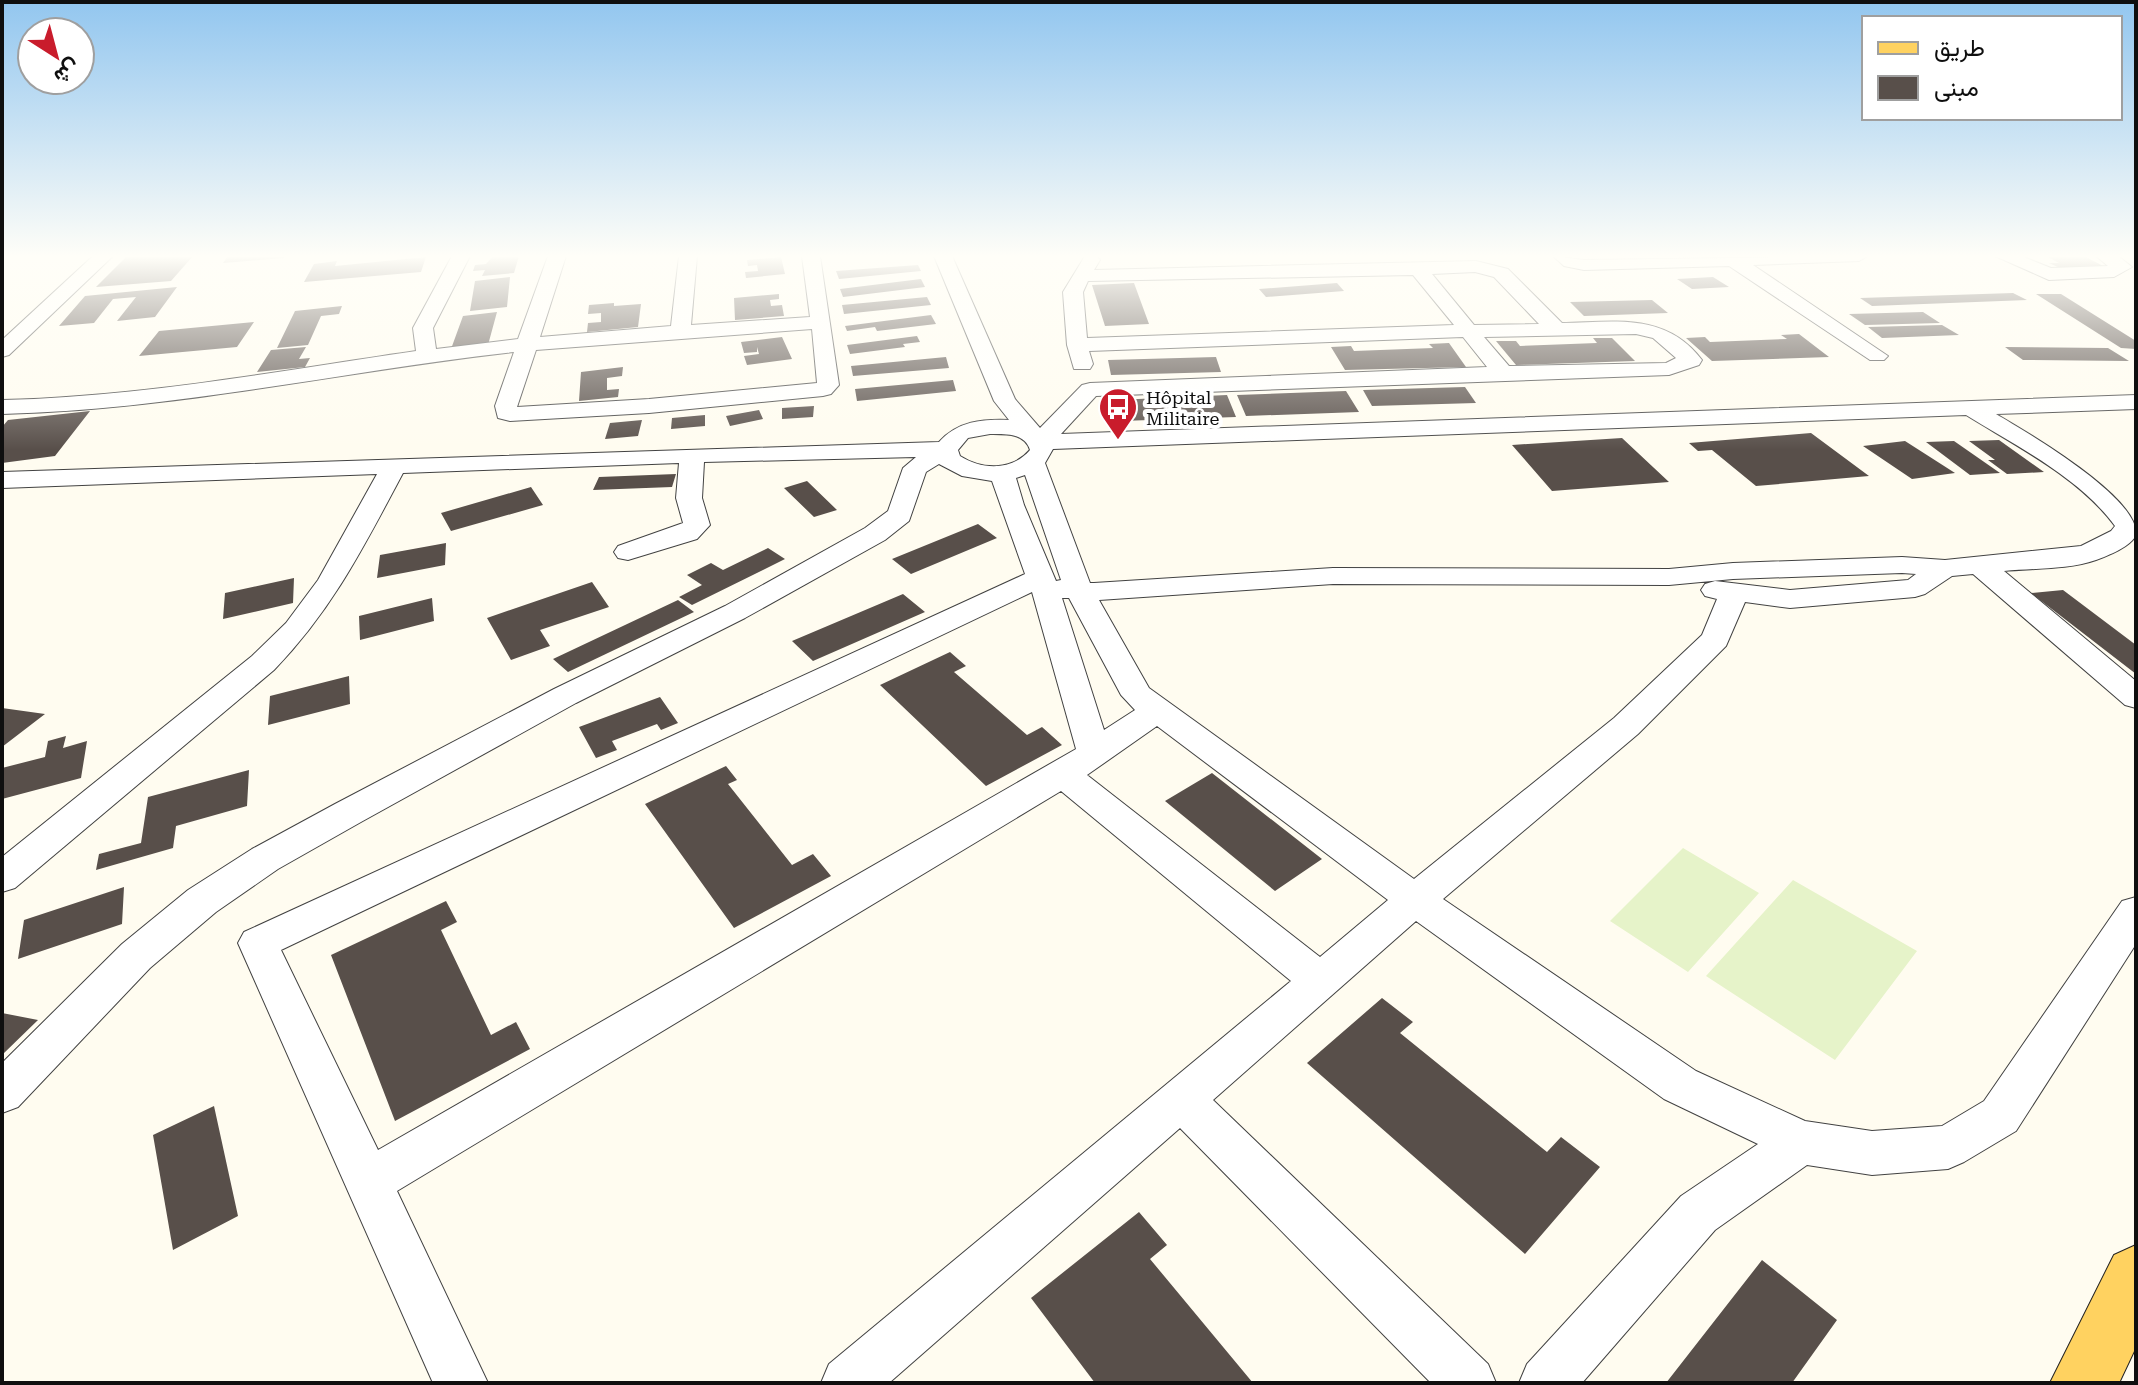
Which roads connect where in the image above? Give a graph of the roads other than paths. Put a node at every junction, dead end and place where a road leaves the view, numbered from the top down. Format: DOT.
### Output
graph roads {
  1 [pos="35,321"];
  2 [pos="427,321"];
  3 [pos="534,321"];
  4 [pos="681,321"];
  5 [pos="971,321"];
  6 [pos="1075,321"];
  7 [pos="1458,321"];
  8 [pos="1548,321"];
  9 [pos="1824,321"];
  10 [pos="820,322"];
  11 [pos="423,328"];
  12 [pos="1556,329"];
  13 [pos="1466,331"];
  14 [pos="680,333"];
  15 [pos="526,344"];
  16 [pos="1077,345"];
  17 [pos="2,351"];
  18 [pos="427,356"];
  19 [pos="1877,356"];
  20 [pos="325,373"];
  21 [pos="1503,373"];
  22 [pos="1090,390"];
  23 [pos="1005,401"];
  24 [pos="2136,402"];
  25 [pos="2,407"];
  26 [pos="1972,409"];
  27 [pos="954,449"];
  28 [pos="1037,449"];
  29 [pos="692,455"];
  30 [pos="394,466"];
  31 [pos="1002,472"];
  32 [pos="2,480"];
  33 [pos="628,552"];
  34 [pos="1980,565"];
  35 [pos="1945,568"];
  36 [pos="1669,577"];
  37 [pos="1042,583"];
  38 [pos="1079,591"];
  39 [pos="1734,594"];
  40 [pos="2136,698"];
  41 [pos="1156,711"];
  42 [pos="1078,764"];
  43 [pos="2,878"];
  44 [pos="1415,900"];
  45 [pos="2136,912"];
  46 [pos="1320,981"];
  47 [pos="2,1093"];
  48 [pos="1181,1099"];
  49 [pos="1801,1142"];
  50 [pos="369,1181"];
  51 [pos="2132,1295"];
  52 [pos="461,1383"];
  53 [pos="848,1383"];
  54 [pos="1469,1383"];
  55 [pos="1546,1383"];
  56 [pos="2084,1383"];
  1 -- 17 [label="street"];
  2 -- 11 [label="street"];
  3 -- 15 [label="street"];
  4 -- 14 [label="street"];
  5 -- 23 [label="street"];
  6 -- 16 [label="street"];
  7 -- 13 [label="street"];
  8 -- 12 [label="street"];
  9 -- 19 [label="street"];
  10 -- 14 [label="street"];
  10 -- 15 [label="street"];
  11 -- 18 [label="street"];
  11 -- 20 [label="street"];
  12 -- 13 [label="street"];
  12 -- 21 [label="street"];
  13 -- 16 [label="street"];
  13 -- 21 [label="street"];
  14 -- 15 [label="street"];
  15 -- 18 [label="street"];
  16 -- 22 [label="street"];
  18 -- 20 [label="street"];
  20 -- 25 [label="street"];
  21 -- 22 [label="street"];
  22 -- 28 [label="street"];
  23 -- 27 [label="street"];
  23 -- 28 [label="street"];
  24 -- 26 [label="street"];
  26 -- 28 [label="street"];
  26 -- 34 [label="street"];
  27 -- 28 [label="street"];
  27 -- 29 [label="street"];
  27 -- 31 [label="street"];
  27 -- 47 [label="street"];
  28 -- 31 [label="street"];
  28 -- 38 [label="street"];
  29 -- 30 [label="street"];
  29 -- 33 [label="street"];
  30 -- 32 [label="street"];
  30 -- 43 [label="street"];
  31 -- 37 [label="street"];
  34 -- 35 [label="street"];
  34 -- 40 [label="street"];
  35 -- 36 [label="street"];
  35 -- 39 [label="street"];
  36 -- 38 [label="street"];
  36 -- 39 [label="street"];
  37 -- 38 [label="street"];
  37 -- 42 [label="street"];
  37 -- 50 [label="street"];
  38 -- 41 [label="street"];
  39 -- 44 [label="street"];
  41 -- 42 [label="street"];
  41 -- 44 [label="street"];
  42 -- 46 [label="street"];
  42 -- 50 [label="street"];
  44 -- 46 [label="street"];
  44 -- 49 [label="street"];
  45 -- 49 [label="street"];
  46 -- 48 [label="street"];
  48 -- 53 [label="street"];
  48 -- 54 [label="street"];
  49 -- 55 [label="street"];
  50 -- 52 [label="street"];
  51 -- 56 [label="main road"];
}
